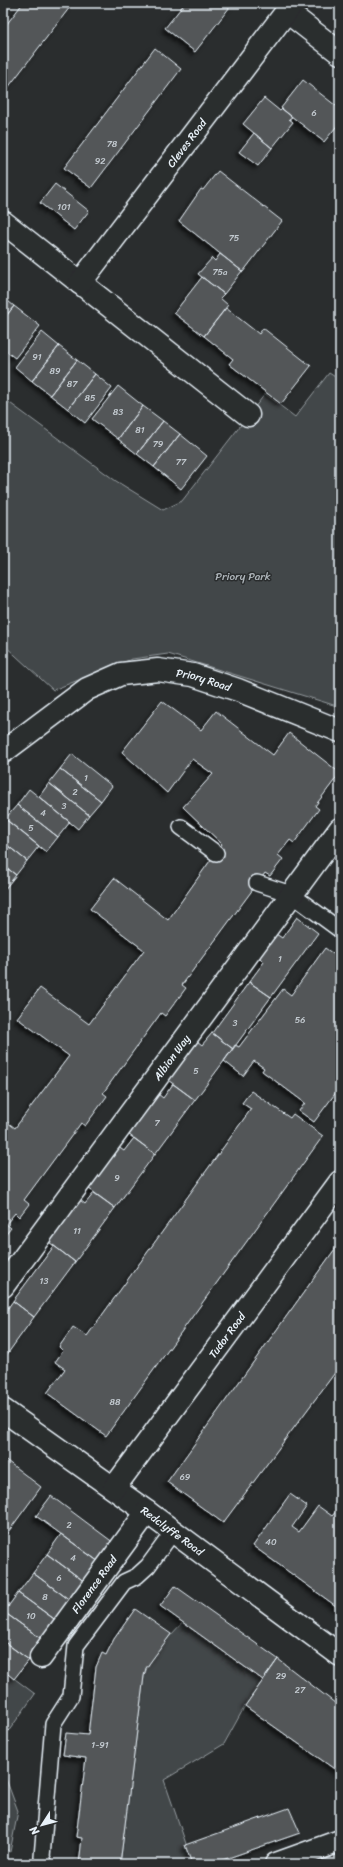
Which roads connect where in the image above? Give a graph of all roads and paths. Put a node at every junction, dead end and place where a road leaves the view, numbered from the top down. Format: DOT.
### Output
graph roads {
  1 [pos="290,7"];
  2 [pos="340,53"];
  3 [pos="3,222"];
  4 [pos="80,283"];
  5 [pos="248,415"];
  6 [pos="340,731"];
  7 [pos="3,752"];
  8 [pos="181,827"];
  9 [pos="340,829"];
  10 [pos="216,853"];
  11 [pos="257,883"];
  12 [pos="287,900"];
  13 [pos="340,930"];
  14 [pos="340,1182"];
  15 [pos="3,1286"];
  16 [pos="3,1410"];
  17 [pos="114,1488"];
  18 [pos="147,1512"];
  19 [pos="173,1532"];
  20 [pos="340,1655"];
  21 [pos="41,1657"];
  22 [pos="340,1841"];
  23 [pos="45,1864"];
  24 [pos="276,1864"];
  1 -- 2 [label="street"];
  1 -- 4 [label="street, Cleves Road"];
  3 -- 4 [label="street"];
  4 -- 5 [label="street"];
  6 -- 7 [label="street, Priory Road"];
  8 -- 10 [label="lane"];
  9 -- 12 [label="street, Albion Way"];
  11 -- 12 [label="lane"];
  12 -- 13 [label="lane"];
  12 -- 15 [label="street, Albion Way"];
  14 -- 17 [label="street, Tudor Road"];
  16 -- 17 [label="street, Redclyffe Road"];
  17 -- 18 [label="street, Redclyffe Road"];
  18 -- 19 [label="street, Redclyffe Road"];
  18 -- 21 [label="street, Florence Road"];
  19 -- 20 [label="street, Redclyffe Road"];
  19 -- 23 [label="lane"];
  22 -- 24 [label="street"];
}
